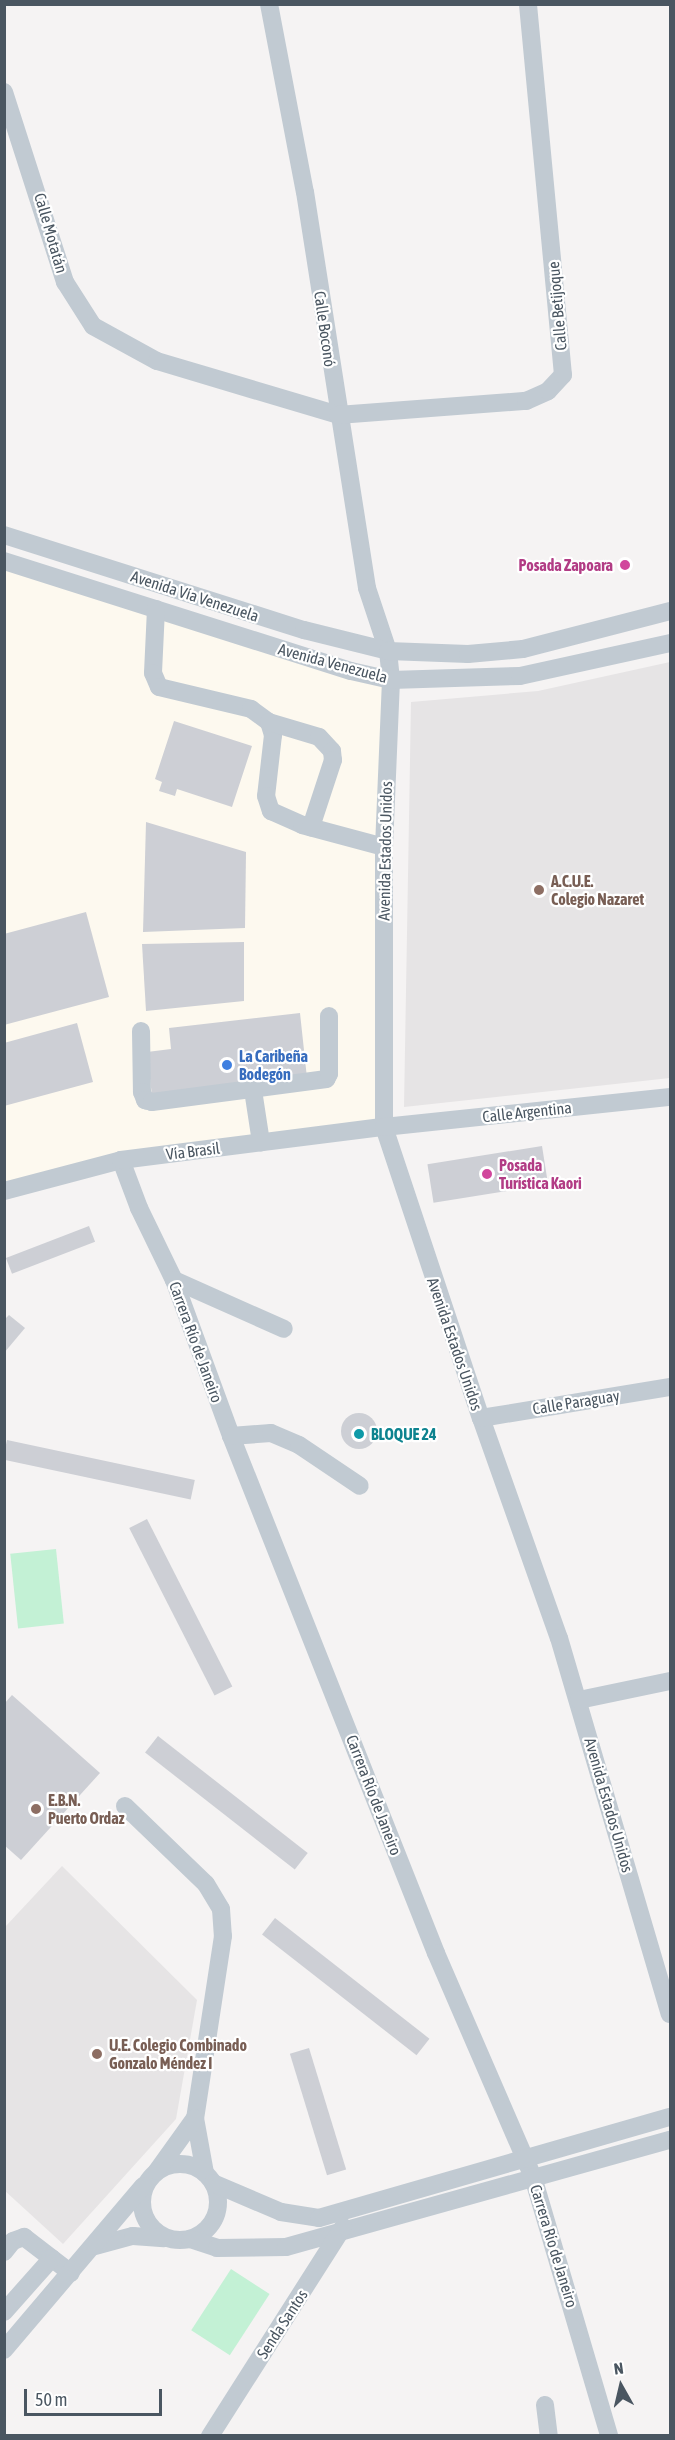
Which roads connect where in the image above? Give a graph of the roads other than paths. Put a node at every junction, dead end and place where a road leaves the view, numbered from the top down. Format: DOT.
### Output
graph roads {
  1 [pos="269,4"];
  2 [pos="528,4"];
  3 [pos="4,92"];
  4 [pos="338,415"];
  5 [pos="4,535"];
  6 [pos="4,561"];
  7 [pos="156,609"];
  8 [pos="670,611"];
  9 [pos="670,643"];
  10 [pos="388,651"];
  11 [pos="391,680"];
  12 [pos="269,722"];
  13 [pos="311,827"];
  14 [pos="384,847"];
  15 [pos="329,1016"];
  16 [pos="141,1031"];
  17 [pos="253,1090"];
  18 [pos="670,1097"];
  19 [pos="384,1127"];
  20 [pos="261,1142"];
  21 [pos="121,1160"];
  22 [pos="4,1191"];
  23 [pos="174,1280"];
  24 [pos="284,1329"];
  25 [pos="670,1387"];
  26 [pos="481,1418"];
  27 [pos="231,1436"];
  28 [pos="360,1486"];
  29 [pos="670,1681"];
  30 [pos="579,1700"];
  31 [pos="125,1806"];
  32 [pos="665,1975"];
  33 [pos="670,2014"];
  34 [pos="670,2117"];
  35 [pos="195,2118"];
  36 [pos="670,2140"];
  37 [pos="525,2158"];
  38 [pos="153,2175"];
  39 [pos="533,2177"];
  40 [pos="209,2178"];
  41 [pos="348,2210"];
  42 [pos="342,2231"];
  43 [pos="164,2238"];
  44 [pos="190,2239"];
  45 [pos="95,2246"];
  46 [pos="4,2252"];
  47 [pos="52,2258"];
  48 [pos="71,2273"];
  49 [pos="4,2313"];
  50 [pos="8,2337"];
  51 [pos="545,2405"];
  52 [pos="210,2436"];
  53 [pos="549,2436"];
  54 [pos="609,2436"];
  1 -- 4 [label="street, Calle Boconó"];
  2 -- 4 [label="street, Calle Betijoque"];
  3 -- 4 [label="street, Calle Motatán"];
  4 -- 10 [label="street, Calle Boconó"];
  5 -- 10 [label="street, Avenida Vía Venezuela"];
  6 -- 7 [label="street, Avenida Venezuela"];
  7 -- 11 [label="street, Avenida Venezuela"];
  7 -- 12 [label="street"];
  8 -- 10 [label="street, Avenida Venezuela"];
  9 -- 11 [label="street, Avenida Venezuela"];
  10 -- 11 [label="street, Avenida Estados Unidos"];
  11 -- 14 [label="street, Avenida Estados Unidos"];
  12 -- 13 [label="street"];
  12 -- 13 [label="street"];
  13 -- 14 [label="street"];
  14 -- 19 [label="street, Avenida Estados Unidos"];
  15 -- 17 [label="street"];
  16 -- 17 [label="street"];
  17 -- 20 [label="street"];
  18 -- 19 [label="street, Calle Argentina"];
  19 -- 20 [label="street, Vía Brasil"];
  19 -- 26 [label="street, Avenida Estados Unidos"];
  20 -- 21 [label="street, Vía Brasil"];
  21 -- 22 [label="street, Vía Brasil"];
  21 -- 23 [label="street, Carrera Río de Janeiro"];
  23 -- 24 [label="street"];
  23 -- 27 [label="street, Carrera Río de Janeiro"];
  25 -- 26 [label="street, Calle Paraguay"];
  26 -- 30 [label="street, Avenida Estados Unidos"];
  27 -- 28 [label="street"];
  27 -- 37 [label="street, Carrera Río de Janeiro"];
  29 -- 30 [label="street"];
  30 -- 32 [label="street, Avenida Estados Unidos"];
  31 -- 35 [label="street"];
  32 -- 33 [label="street, Avenida Estados Unidos"];
  34 -- 37 [label="street"];
  35 -- 38 [label="street"];
  35 -- 40 [label="street"];
  36 -- 39 [label="street"];
  37 -- 39 [label="street, Carrera Río de Janeiro"];
  37 -- 41 [label="street"];
  38 -- 40 [label="street"];
  38 -- 43 [label="street"];
  38 -- 45 [label="street"];
  39 -- 42 [label="street"];
  39 -- 54 [label="street, Carrera Río de Janeiro"];
  40 -- 41 [label="street"];
  40 -- 44 [label="street"];
  41 -- 42 [label="street, Senda Santos"];
  42 -- 44 [label="street"];
  42 -- 52 [label="street, Senda Santos"];
  43 -- 44 [label="street"];
  43 -- 45 [label="street"];
  45 -- 48 [label="street"];
  46 -- 47 [label="street"];
  47 -- 48 [label="street"];
  47 -- 49 [label="street"];
  48 -- 50 [label="street"];
  51 -- 53 [label="street"];
}
